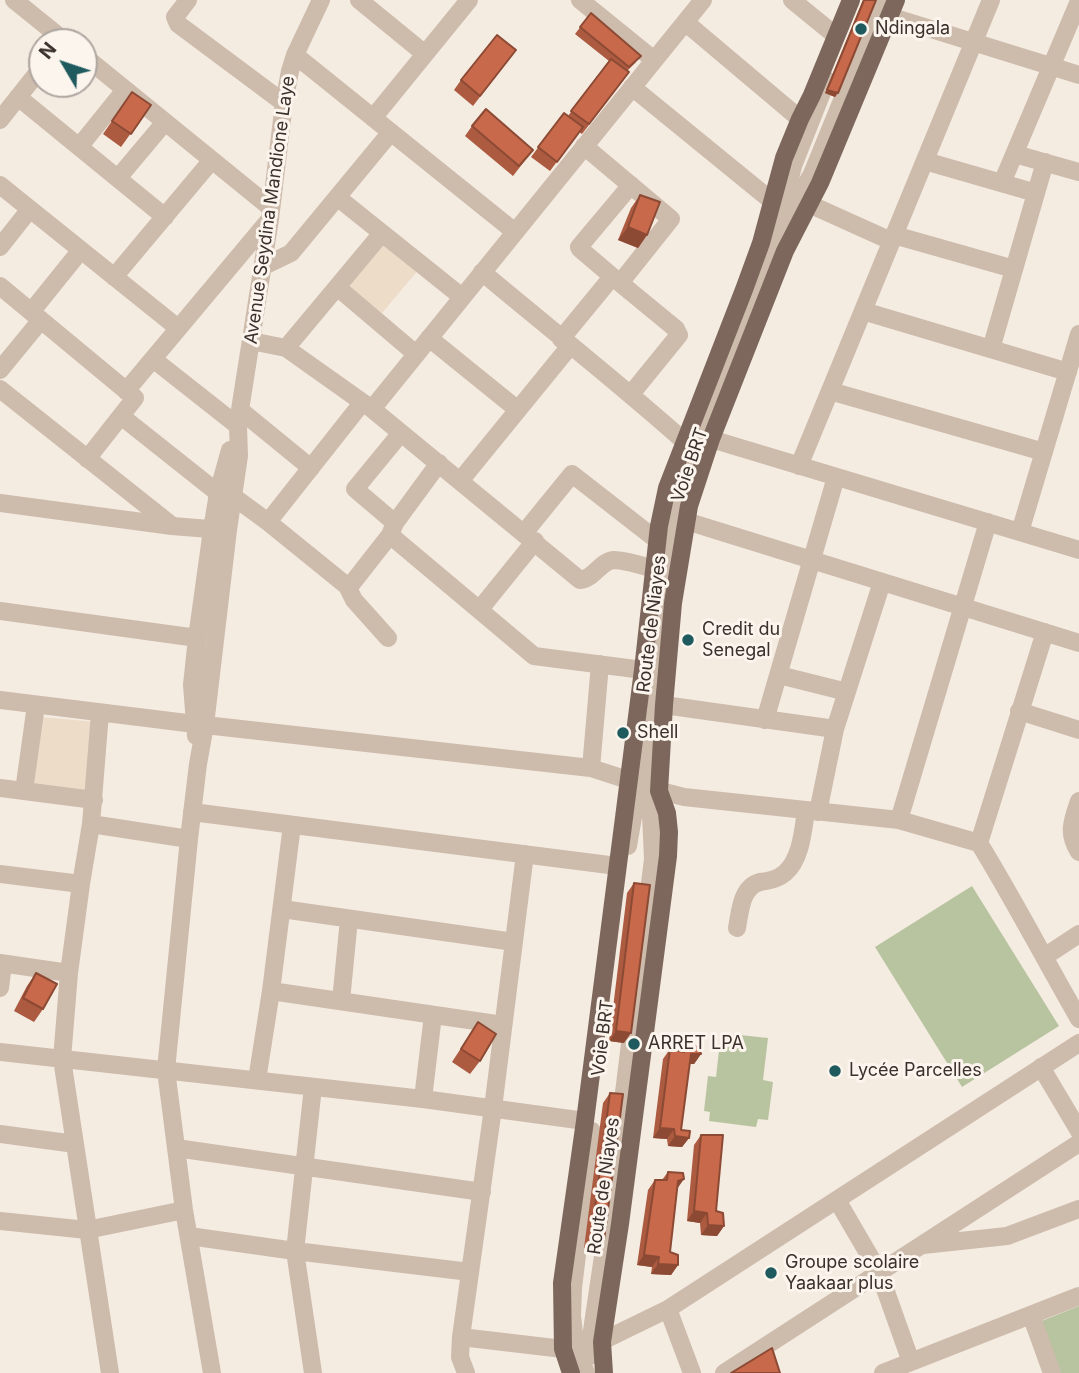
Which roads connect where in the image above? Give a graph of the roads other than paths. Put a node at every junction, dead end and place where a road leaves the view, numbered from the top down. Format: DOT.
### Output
graph roads {
  1 [pos="14,0"];
  2 [pos="188,0"];
  3 [pos="321,0"];
  4 [pos="359,0"];
  5 [pos="469,0"];
  6 [pos="580,0"];
  7 [pos="703,0"];
  8 [pos="792,0"];
  9 [pos="851,0"];
  10 [pos="859,0"];
  11 [pos="990,0"];
  12 [pos="1079,1"];
  13 [pos="889,5"];
  14 [pos="685,22"];
  15 [pos="48,28"];
  16 [pos="836,36"];
  17 [pos="974,42"];
  18 [pos="425,54"];
  19 [pos="295,55"];
  20 [pos="654,60"];
  21 [pos="1052,66"];
  22 [pos="98,68"];
  23 [pos="1079,75"];
  24 [pos="28,85"];
  25 [pos="632,87"];
  26 [pos="125,90"];
  27 [pos="19,97"];
  28 [pos="284,103"];
  29 [pos="373,118"];
  30 [pos="800,119"];
  31 [pos="0,120"];
  32 [pos="164,122"];
  33 [pos="391,132"];
  34 [pos="79,146"];
  35 [pos="584,146"];
  36 [pos="1015,154"];
  37 [pos="212,160"];
  38 [pos="925,161"];
  39 [pos="1045,162"];
  40 [pos="1079,172"];
  41 [pos="118,178"];
  42 [pos="1002,183"];
  43 [pos="0,185"];
  44 [pos="631,185"];
  45 [pos="1036,193"];
  46 [pos="337,197"];
  47 [pos="773,202"];
  48 [pos="809,204"];
  49 [pos="30,209"];
  50 [pos="271,214"];
  51 [pos="164,216"];
  52 [pos="514,232"];
  53 [pos="382,233"];
  54 [pos="776,237"];
  55 [pos="893,238"];
  56 [pos="0,247"];
  57 [pos="81,250"];
  58 [pos="262,267"];
  59 [pos="1014,269"];
  60 [pos="482,272"];
  61 [pos="114,277"];
  62 [pos="616,280"];
  63 [pos="0,286"];
  64 [pos="337,287"];
  65 [pos="462,297"];
  66 [pos="863,311"];
  67 [pos="36,316"];
  68 [pos="178,328"];
  69 [pos="429,338"];
  70 [pos="251,341"];
  71 [pos="566,342"];
  72 [pos="1078,344"];
  73 [pos="286,348"];
  74 [pos="991,349"];
  75 [pos="416,354"];
  76 [pos="153,359"];
  77 [pos="0,370"];
  78 [pos="1068,372"];
  79 [pos="0,389"];
  80 [pos="126,391"];
  81 [pos="830,391"];
  82 [pos="631,394"];
  83 [pos="367,406"];
  84 [pos="518,410"];
  85 [pos="121,416"];
  86 [pos="239,418"];
  87 [pos="401,433"];
  88 [pos="711,439"];
  89 [pos="685,442"];
  90 [pos="1044,452"];
  91 [pos="87,459"];
  92 [pos="439,463"];
  93 [pos="799,466"];
  94 [pos="311,468"];
  95 [pos="836,477"];
  96 [pos="460,481"];
  97 [pos="226,495"];
  98 [pos="0,503"];
  99 [pos="268,522"];
  100 [pos="686,522"];
  101 [pos="988,522"];
  102 [pos="172,526"];
  103 [pos="392,529"];
  104 [pos="220,530"];
  105 [pos="1020,532"];
  106 [pos="530,537"];
  107 [pos="658,541"];
  108 [pos="1079,550"];
  109 [pos="811,560"];
  110 [pos="654,569"];
  111 [pos="882,582"];
  112 [pos="347,586"];
  113 [pos="963,607"];
  114 [pos="480,609"];
  115 [pos="0,611"];
  116 [pos="1045,632"];
  117 [pos="197,638"];
  118 [pos="388,638"];
  119 [pos="1079,643"];
  120 [pos="600,664"];
  121 [pos="643,670"];
  122 [pos="779,674"];
  123 [pos="847,692"];
  124 [pos="0,701"];
  125 [pos="36,705"];
  126 [pos="664,705"];
  127 [pos="1019,711"];
  128 [pos="100,713"];
  129 [pos="765,720"];
  130 [pos="200,724"];
  131 [pos="835,729"];
  132 [pos="1079,730"];
  133 [pos="591,768"];
  134 [pos="644,786"];
  135 [pos="0,788"];
  136 [pos="23,791"];
  137 [pos="94,800"];
  138 [pos="1079,801"];
  139 [pos="192,812"];
  140 [pos="812,812"];
  141 [pos="899,820"];
  142 [pos="92,824"];
  143 [pos="292,825"];
  144 [pos="189,839"];
  145 [pos="979,843"];
  146 [pos="1077,843"];
  147 [pos="525,854"];
  148 [pos="617,866"];
  149 [pos="0,874"];
  150 [pos="81,884"];
  151 [pos="282,909"];
  152 [pos="349,919"];
  153 [pos="737,928"];
  154 [pos="1079,934"];
  155 [pos="514,942"];
  156 [pos="1044,957"];
  157 [pos="1,963"];
  158 [pos="69,972"];
  159 [pos="0,988"];
  160 [pos="271,991"];
  161 [pos="341,1001"];
  162 [pos="433,1015"];
  163 [pos="1079,1019"];
  164 [pos="503,1025"];
  165 [pos="1079,1042"];
  166 [pos="0,1052"];
  167 [pos="62,1059"];
  168 [pos="1041,1067"];
  169 [pos="166,1070"];
  170 [pos="257,1080"];
  171 [pos="313,1087"];
  172 [pos="423,1099"];
  173 [pos="493,1108"];
  174 [pos="585,1121"];
  175 [pos="1079,1131"];
  176 [pos="0,1134"];
  177 [pos="1079,1143"];
  178 [pos="75,1144"];
  179 [pos="176,1148"];
  180 [pos="304,1167"];
  181 [pos="482,1192"];
  182 [pos="837,1200"];
  183 [pos="1079,1209"];
  184 [pos="184,1210"];
  185 [pos="0,1221"];
  186 [pos="87,1230"];
  187 [pos="190,1236"];
  188 [pos="920,1246"];
  189 [pos="295,1251"];
  190 [pos="470,1272"];
  191 [pos="879,1272"];
  192 [pos="1079,1296"];
  193 [pos="668,1309"];
  194 [pos="1031,1315"];
  195 [pos="461,1337"];
  196 [pos="766,1346"];
  197 [pos="583,1347"];
  198 [pos="911,1362"];
  199 [pos="773,1364"];
  200 [pos="110,1373"];
  201 [pos="212,1373"];
  202 [pos="313,1373"];
  203 [pos="466,1373"];
  204 [pos="571,1373"];
  205 [pos="587,1373"];
  206 [pos="604,1373"];
  207 [pos="692,1373"];
  208 [pos="724,1373"];
  209 [pos="883,1373"];
  210 [pos="1052,1373"];
  1 -- 15 [label="street"];
  2 -- 28 [label="street"];
  3 -- 19 [label="street, Avenue Seydina Mandione Laye"];
  4 -- 18 [label="street"];
  5 -- 18 [label="street"];
  6 -- 20 [label="street"];
  7 -- 14 [label="street"];
  8 -- 16 [label="street"];
  9 -- 16 [label="main road, Route de Niayes"];
  10 -- 54 [label="street, Voie BRT"];
  11 -- 17 [label="street"];
  12 -- 21 [label="street"];
  13 -- 17 [label="street"];
  13 -- 48 [label="main road, Route de Niayes"];
  13 -- 54 [label="street, Voie BRT"];
  14 -- 20 [label="street"];
  14 -- 30 [label="street"];
  16 -- 30 [label="main road, Route de Niayes"];
  17 -- 21 [label="street"];
  17 -- 38 [label="street"];
  18 -- 29 [label="street"];
  19 -- 28 [label="street, Avenue Seydina Mandione Laye"];
  19 -- 29 [label="street"];
  20 -- 25 [label="street"];
  21 -- 23 [label="street"];
  21 -- 36 [label="street"];
  22 -- 26 [label="street"];
  24 -- 27 [label="street"];
  25 -- 35 [label="street"];
  25 -- 47 [label="street"];
  26 -- 32 [label="street"];
  26 -- 34 [label="street"];
  27 -- 31 [label="street"];
  27 -- 34 [label="street"];
  28 -- 50 [label="street, Avenue Seydina Mandione Laye"];
  29 -- 33 [label="street"];
  30 -- 47 [label="main road, Route de Niayes"];
  32 -- 37 [label="street"];
  32 -- 41 [label="street"];
  33 -- 46 [label="street"];
  33 -- 52 [label="street"];
  34 -- 41 [label="street"];
  35 -- 44 [label="street"];
  35 -- 52 [label="street"];
  36 -- 39 [label="street"];
  36 -- 42 [label="street"];
  37 -- 50 [label="street"];
  37 -- 51 [label="street"];
  38 -- 42 [label="street"];
  38 -- 55 [label="street"];
  39 -- 40 [label="street"];
  39 -- 45 [label="street"];
  41 -- 51 [label="street"];
  42 -- 45 [label="street"];
  43 -- 49 [label="street"];
  44 -- 62 [label="street"];
  44 -- 62 [label="street"];
  45 -- 59 [label="street"];
  46 -- 53 [label="street"];
  46 -- 58 [label="street"];
  47 -- 89 [label="main road, Route de Niayes"];
  48 -- 55 [label="street"];
  48 -- 88 [label="main road, Route de Niayes"];
  49 -- 56 [label="street"];
  49 -- 57 [label="street"];
  50 -- 58 [label="street, Avenue Seydina Mandione Laye"];
  50 -- 68 [label="street"];
  51 -- 61 [label="street"];
  52 -- 60 [label="street"];
  53 -- 64 [label="street"];
  53 -- 65 [label="street"];
  54 -- 134 [label="street, Voie BRT"];
  55 -- 59 [label="street"];
  55 -- 66 [label="street"];
  57 -- 61 [label="street"];
  57 -- 67 [label="street"];
  58 -- 70 [label="street, Avenue Seydina Mandione Laye"];
  59 -- 74 [label="street"];
  60 -- 65 [label="street"];
  60 -- 71 [label="street"];
  61 -- 68 [label="street"];
  62 -- 71 [label="street"];
  62 -- 82 [label="street"];
  63 -- 67 [label="street"];
  64 -- 73 [label="street"];
  64 -- 75 [label="street"];
  65 -- 69 [label="street"];
  66 -- 74 [label="street"];
  66 -- 81 [label="street"];
  67 -- 77 [label="street"];
  67 -- 80 [label="street"];
  68 -- 76 [label="street"];
  69 -- 75 [label="street"];
  69 -- 84 [label="street"];
  70 -- 73 [label="street"];
  70 -- 86 [label="street, Avenue Seydina Mandione Laye"];
  71 -- 82 [label="street"];
  71 -- 84 [label="street"];
  72 -- 78 [label="street"];
  73 -- 83 [label="street"];
  74 -- 78 [label="street"];
  75 -- 83 [label="street"];
  76 -- 80 [label="street"];
  76 -- 86 [label="street"];
  78 -- 90 [label="street"];
  79 -- 91 [label="street"];
  80 -- 85 [label="street"];
  81 -- 90 [label="street"];
  81 -- 93 [label="street"];
  82 -- 89 [label="street"];
  83 -- 87 [label="street"];
  83 -- 94 [label="street"];
  84 -- 96 [label="street"];
  85 -- 91 [label="street"];
  85 -- 97 [label="street"];
  86 -- 94 [label="street"];
  86 -- 97 [label="street, Avenue Seydina Mandione Laye"];
  87 -- 92 [label="street"];
  87 -- 103 [label="street"];
  88 -- 93 [label="street"];
  88 -- 100 [label="main road, Route de Niayes"];
  89 -- 107 [label="main road, Route de Niayes"];
  90 -- 105 [label="street"];
  91 -- 102 [label="street"];
  92 -- 96 [label="street"];
  92 -- 103 [label="street"];
  93 -- 95 [label="street"];
  94 -- 99 [label="street"];
  95 -- 101 [label="street"];
  95 -- 109 [label="street"];
  96 -- 106 [label="street"];
  97 -- 99 [label="street"];
  97 -- 104 [label="street, Avenue Seydina Mandione Laye"];
  98 -- 102 [label="street"];
  99 -- 112 [label="street"];
  100 -- 109 [label="street"];
  100 -- 126 [label="main road, Route de Niayes"];
  101 -- 105 [label="street"];
  101 -- 113 [label="street"];
  102 -- 104 [label="street"];
  103 -- 112 [label="street"];
  103 -- 114 [label="street"];
  104 -- 117 [label="street"];
  104 -- 130 [label="street"];
  105 -- 108 [label="street"];
  106 -- 107 [label="street"];
  106 -- 110 [label="street"];
  106 -- 114 [label="street"];
  107 -- 110 [label="main road, Route de Niayes"];
  109 -- 111 [label="street"];
  109 -- 122 [label="street"];
  110 -- 121 [label="main road, Route de Niayes"];
  111 -- 113 [label="street"];
  111 -- 123 [label="street"];
  112 -- 118 [label="street"];
  113 -- 116 [label="street"];
  113 -- 141 [label="street"];
  114 -- 120 [label="street"];
  115 -- 117 [label="street"];
  116 -- 119 [label="street"];
  116 -- 127 [label="street"];
  117 -- 130 [label="street"];
  120 -- 121 [label="street"];
  120 -- 133 [label="street"];
  121 -- 134 [label="main road, Route de Niayes"];
  122 -- 123 [label="street"];
  122 -- 129 [label="street"];
  123 -- 131 [label="street"];
  124 -- 125 [label="street"];
  125 -- 128 [label="street"];
  125 -- 136 [label="street"];
  126 -- 129 [label="street"];
  126 -- 134 [label="main road, Route de Niayes"];
  127 -- 132 [label="street"];
  127 -- 145 [label="street"];
  128 -- 130 [label="street"];
  128 -- 137 [label="street"];
  129 -- 131 [label="street"];
  130 -- 133 [label="street"];
  130 -- 139 [label="street"];
  131 -- 140 [label="street"];
  133 -- 134 [label="street"];
  134 -- 140 [label="street"];
  134 -- 148 [label="main road, Route de Niayes"];
  134 -- 197 [label="street, Voie BRT"];
  134 -- 197 [label="main road, Route de Niayes"];
  135 -- 136 [label="street"];
  136 -- 137 [label="street"];
  137 -- 142 [label="street"];
  138 -- 146 [label="street"];
  139 -- 143 [label="street"];
  139 -- 144 [label="street"];
  140 -- 141 [label="street"];
  140 -- 153 [label="street"];
  141 -- 145 [label="street"];
  142 -- 144 [label="street"];
  142 -- 150 [label="street"];
  143 -- 147 [label="street"];
  143 -- 151 [label="street"];
  144 -- 169 [label="street"];
  145 -- 156 [label="street"];
  147 -- 148 [label="street"];
  147 -- 155 [label="street"];
  148 -- 174 [label="main road, Route de Niayes"];
  149 -- 150 [label="street"];
  150 -- 158 [label="street"];
  151 -- 152 [label="street"];
  151 -- 160 [label="street"];
  152 -- 155 [label="street"];
  152 -- 161 [label="street"];
  154 -- 156 [label="street"];
  155 -- 164 [label="street"];
  156 -- 163 [label="street"];
  157 -- 158 [label="street"];
  157 -- 159 [label="street"];
  158 -- 167 [label="street"];
  160 -- 161 [label="street"];
  160 -- 170 [label="street"];
  161 -- 162 [label="street"];
  162 -- 164 [label="street"];
  162 -- 172 [label="street"];
  164 -- 173 [label="street"];
  165 -- 168 [label="street"];
  166 -- 167 [label="street"];
  167 -- 169 [label="street"];
  167 -- 178 [label="street"];
  168 -- 175 [label="street"];
  168 -- 182 [label="street"];
  169 -- 170 [label="street"];
  169 -- 179 [label="street"];
  170 -- 171 [label="street"];
  171 -- 172 [label="street"];
  171 -- 180 [label="street"];
  172 -- 173 [label="street"];
  173 -- 174 [label="street"];
  173 -- 181 [label="street"];
  174 -- 197 [label="main road, Route de Niayes"];
  176 -- 178 [label="street"];
  177 -- 188 [label="street"];
  178 -- 186 [label="street"];
  179 -- 180 [label="street"];
  179 -- 184 [label="street"];
  180 -- 181 [label="street"];
  180 -- 189 [label="street"];
  181 -- 190 [label="street"];
  182 -- 191 [label="street"];
  182 -- 193 [label="street"];
  183 -- 188 [label="street"];
  184 -- 186 [label="street"];
  184 -- 187 [label="street"];
  185 -- 186 [label="street"];
  186 -- 200 [label="street"];
  187 -- 189 [label="street"];
  187 -- 201 [label="street"];
  188 -- 191 [label="street"];
  189 -- 190 [label="street"];
  189 -- 202 [label="street"];
  190 -- 195 [label="street"];
  191 -- 196 [label="street"];
  191 -- 198 [label="street"];
  192 -- 194 [label="street"];
  193 -- 197 [label="street"];
  193 -- 207 [label="street"];
  194 -- 198 [label="street"];
  194 -- 210 [label="street"];
  195 -- 197 [label="street"];
  195 -- 203 [label="street"];
  196 -- 199 [label="street"];
  196 -- 208 [label="street"];
  197 -- 204 [label="main road, Route de Niayes"];
  197 -- 205 [label="street, Voie BRT"];
  197 -- 206 [label="main road, Route de Niayes"];
  198 -- 209 [label="street"];
}
